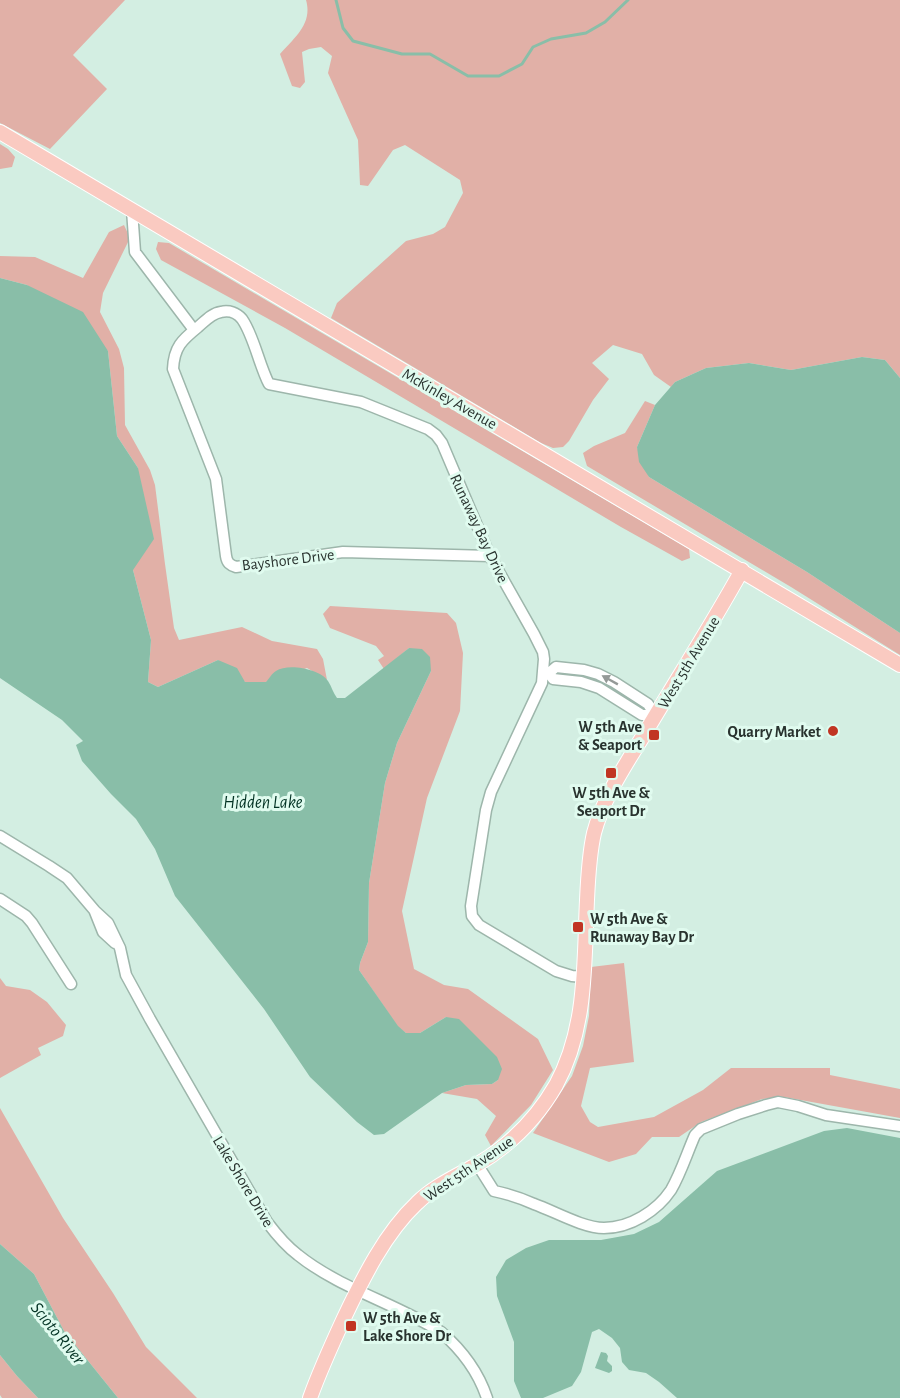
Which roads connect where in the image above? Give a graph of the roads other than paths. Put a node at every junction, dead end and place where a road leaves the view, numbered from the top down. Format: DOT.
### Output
graph roads {
  1 [pos="0,132"];
  2 [pos="132,210"];
  3 [pos="194,330"];
  4 [pos="490,556"];
  5 [pos="742,570"];
  6 [pos="900,665"];
  7 [pos="546,672"];
  8 [pos="655,715"];
  9 [pos="0,836"];
  10 [pos="0,899"];
  11 [pos="584,977"];
  12 [pos="71,984"];
  13 [pos="900,1126"];
  14 [pos="477,1164"];
  15 [pos="358,1289"];
  16 [pos="310,1398"];
  17 [pos="487,1398"];
  1 -- 2 [label="main road, McKinley Avenue"];
  2 -- 3 [label="street"];
  2 -- 5 [label="main road, McKinley Avenue"];
  3 -- 4 [label="street, Runaway Bay Drive"];
  3 -- 4 [label="street, Bayshore Drive"];
  4 -- 7 [label="street, Runaway Bay Drive"];
  5 -- 6 [label="main road, McKinley Avenue"];
  5 -- 8 [label="main road, West 5th Avenue"];
  7 -- 8 [label="street"];
  7 -- 11 [label="street, Runaway Bay Drive"];
  8 -- 11 [label="main road, West 5th Avenue"];
  9 -- 15 [label="street, Lake Shore Drive"];
  10 -- 12 [label="street"];
  11 -- 14 [label="main road, West 5th Avenue"];
  13 -- 14 [label="street"];
  14 -- 15 [label="main road, West 5th Avenue"];
  15 -- 16 [label="main road, West 5th Avenue"];
  15 -- 17 [label="street, Lake Shore Drive"];
}
